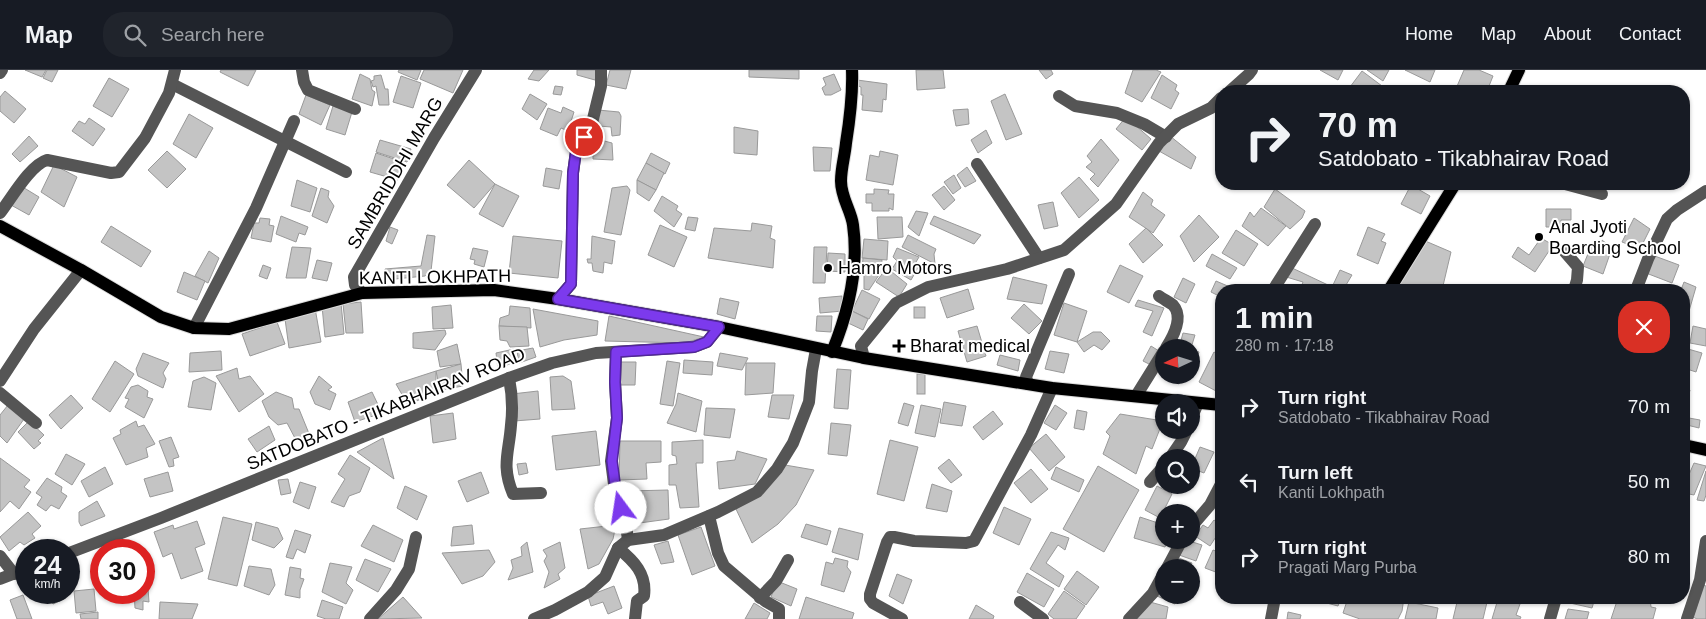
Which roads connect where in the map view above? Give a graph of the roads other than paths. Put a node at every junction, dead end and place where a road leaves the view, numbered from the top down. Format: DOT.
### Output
graph roads {
  1 [pos="2,70"];
  2 [pos="176,70"];
  3 [pos="302,70"];
  4 [pos="476,70"];
  5 [pos="601,70"];
  6 [pos="852,70"];
  7 [pos="1252,70"];
  8 [pos="1519,70"];
  9 [pos="0,73"];
  10 [pos="172,84"];
  11 [pos="1237,85"];
  12 [pos="1512,85"];
  13 [pos="1060,96"];
  14 [pos="1215,105"];
  15 [pos="355,110"];
  16 [pos="294,121"];
  17 [pos="1166,137"];
  18 [pos="286,141"];
  19 [pos="977,164"];
  20 [pos="346,172"];
  21 [pos="1451,190"];
  22 [pos="1587,190"];
  23 [pos="1706,192"];
  24 [pos="1602,194"];
  25 [pos="0,213"];
  26 [pos="1314,224"];
  27 [pos="0,226"];
  28 [pos="1565,252"];
  29 [pos="1039,258"];
  30 [pos="81,270"];
  31 [pos="1069,274"];
  32 [pos="1277,284"];
  33 [pos="1393,284"];
  34 [pos="1576,284"];
  35 [pos="1638,284"];
  36 [pos="362,292"];
  37 [pos="1159,296"];
  38 [pos="558,299"];
  39 [pos="719,327"];
  40 [pos="194,328"];
  41 [pos="1171,339"];
  42 [pos="816,349"];
  43 [pos="616,352"];
  44 [pos="832,352"];
  45 [pos="864,358"];
  46 [pos="1155,365"];
  47 [pos="509,378"];
  48 [pos="0,381"];
  49 [pos="1028,384"];
  50 [pos="1052,388"];
  51 [pos="0,393"];
  52 [pos="1136,396"];
  53 [pos="1155,398"];
  54 [pos="1200,403"];
  55 [pos="1215,404"];
  56 [pos="36,423"];
  57 [pos="1690,447"];
  58 [pos="1706,450"];
  59 [pos="1155,476"];
  60 [pos="1150,482"];
  61 [pos="541,493"];
  62 [pos="1215,495"];
  63 [pos="709,516"];
  64 [pos="1200,517"];
  65 [pos="416,537"];
  66 [pos="1706,540"];
  67 [pos="623,544"];
  68 [pos="80,549"];
  69 [pos="0,556"];
  70 [pos="788,560"];
  71 [pos="14,574"];
  72 [pos="0,579"];
  73 [pos="1703,581"];
  74 [pos="1155,589"];
  75 [pos="760,598"];
  76 [pos="1020,602"];
  77 [pos="1274,604"];
  78 [pos="1554,604"];
  79 [pos="370,619"];
  80 [pos="534,619"];
  81 [pos="634,619"];
  82 [pos="779,619"];
  83 [pos="902,619"];
  84 [pos="1043,619"];
  85 [pos="1129,619"];
  86 [pos="1271,619"];
  87 [pos="1550,619"];
  88 [pos="1687,619"];
  1 -- 9 [label="street"];
  2 -- 10 [label="street"];
  3 -- 15 [label="street"];
  4 -- 36 [label="street, SAMBRIDDHI MARG"];
  5 -- 38 [label="street"];
  6 -- 44 [label="main road"];
  7 -- 11 [label="street"];
  8 -- 12 [label="main road"];
  10 -- 18 [label="street"];
  10 -- 25 [label="street"];
  13 -- 17 [label="street"];
  14 -- 17 [label="street"];
  16 -- 18 [label="street"];
  17 -- 29 [label="street"];
  18 -- 20 [label="street"];
  18 -- 40 [label="street"];
  19 -- 29 [label="street"];
  21 -- 33 [label="main road"];
  22 -- 24 [label="street"];
  23 -- 35 [label="street"];
  26 -- 32 [label="street"];
  27 -- 30 [label="main road, KANTI LOKHPATH"];
  28 -- 34 [label="street"];
  29 -- 45 [label="street"];
  30 -- 40 [label="main road, KANTI LOKHPATH"];
  30 -- 48 [label="street"];
  31 -- 49 [label="street"];
  36 -- 38 [label="main road, KANTI LOKHPATH"];
  36 -- 40 [label="main road, KANTI LOKHPATH"];
  37 -- 41 [label="street"];
  38 -- 39 [label="main road, KANTI LOKHPATH"];
  39 -- 42 [label="main road, KANTI LOKHPATH"];
  39 -- 43 [label="street, SATDOBATO - TIKABHAIRAV ROAD"];
  42 -- 44 [label="main road, KANTI LOKHPATH"];
  42 -- 63 [label="street"];
  43 -- 47 [label="street, SATDOBATO - TIKABHAIRAV ROAD"];
  43 -- 67 [label="street"];
  44 -- 45 [label="main road, KANTI LOKHPATH"];
  45 -- 49 [label="main road, KANTI LOKHPATH"];
  46 -- 52 [label="street"];
  47 -- 61 [label="street"];
  47 -- 68 [label="street, SATDOBATO - TIKABHAIRAV ROAD"];
  49 -- 50 [label="main road, KANTI LOKHPATH"];
  50 -- 52 [label="main road, KANTI LOKHPATH"];
  50 -- 83 [label="street"];
  51 -- 56 [label="street"];
  52 -- 53 [label="main road, KANTI LOKHPATH"];
  54 -- 55 [label="main road, KANTI LOKHPATH"];
  57 -- 58 [label="main road"];
  59 -- 60 [label="street"];
  62 -- 64 [label="street"];
  63 -- 67 [label="street"];
  63 -- 75 [label="street"];
  65 -- 79 [label="street"];
  66 -- 73 [label="street"];
  67 -- 80 [label="street"];
  67 -- 81 [label="street"];
  69 -- 71 [label="street"];
  70 -- 75 [label="street"];
  71 -- 72 [label="street"];
  73 -- 88 [label="street"];
  74 -- 85 [label="street"];
  75 -- 82 [label="street"];
  76 -- 84 [label="street"];
  77 -- 86 [label="street"];
  78 -- 87 [label="street"];
}
